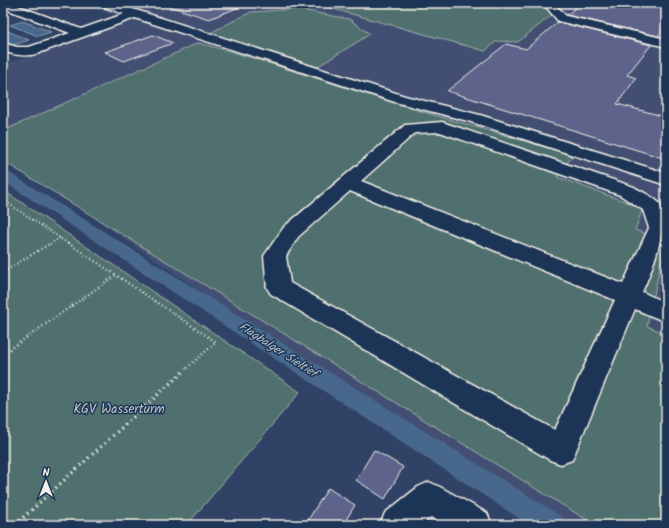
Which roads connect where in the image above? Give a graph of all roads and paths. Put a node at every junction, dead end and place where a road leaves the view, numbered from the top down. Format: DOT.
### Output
graph roads {
  1 [pos="103,3"];
  2 [pos="549,3"];
  3 [pos="6,4"];
  4 [pos="134,14"];
  5 [pos="175,14"];
  6 [pos="164,24"];
  7 [pos="81,33"];
  8 [pos="666,43"];
  9 [pos="3,47"];
  10 [pos="666,180"];
  11 [pos="348,183"];
  12 [pos="4,201"];
  13 [pos="652,207"];
  14 [pos="60,238"];
  15 [pos="3,272"];
  16 [pos="116,275"];
  17 [pos="629,296"];
  18 [pos="666,313"];
  19 [pos="3,354"];
  20 [pos="15,525"];
  21 [pos="397,525"];
  22 [pos="475,525"];
  1 -- 4 [label="street"];
  2 -- 8 [label="street"];
  3 -- 7 [label="street"];
  4 -- 6 [label="street"];
  4 -- 7 [label="street"];
  5 -- 6 [label="street"];
  6 -- 10 [label="street"];
  7 -- 9 [label="street"];
  10 -- 13 [label="street"];
  11 -- 13 [label="street"];
  11 -- 17 [label="street"];
  11 -- 17 [label="street"];
  12 -- 14 [label="path"];
  13 -- 17 [label="street"];
  14 -- 15 [label="path"];
  14 -- 16 [label="path"];
  16 -- 19 [label="path"];
  16 -- 20 [label="path"];
  17 -- 18 [label="street"];
  21 -- 22 [label="street"];
}
